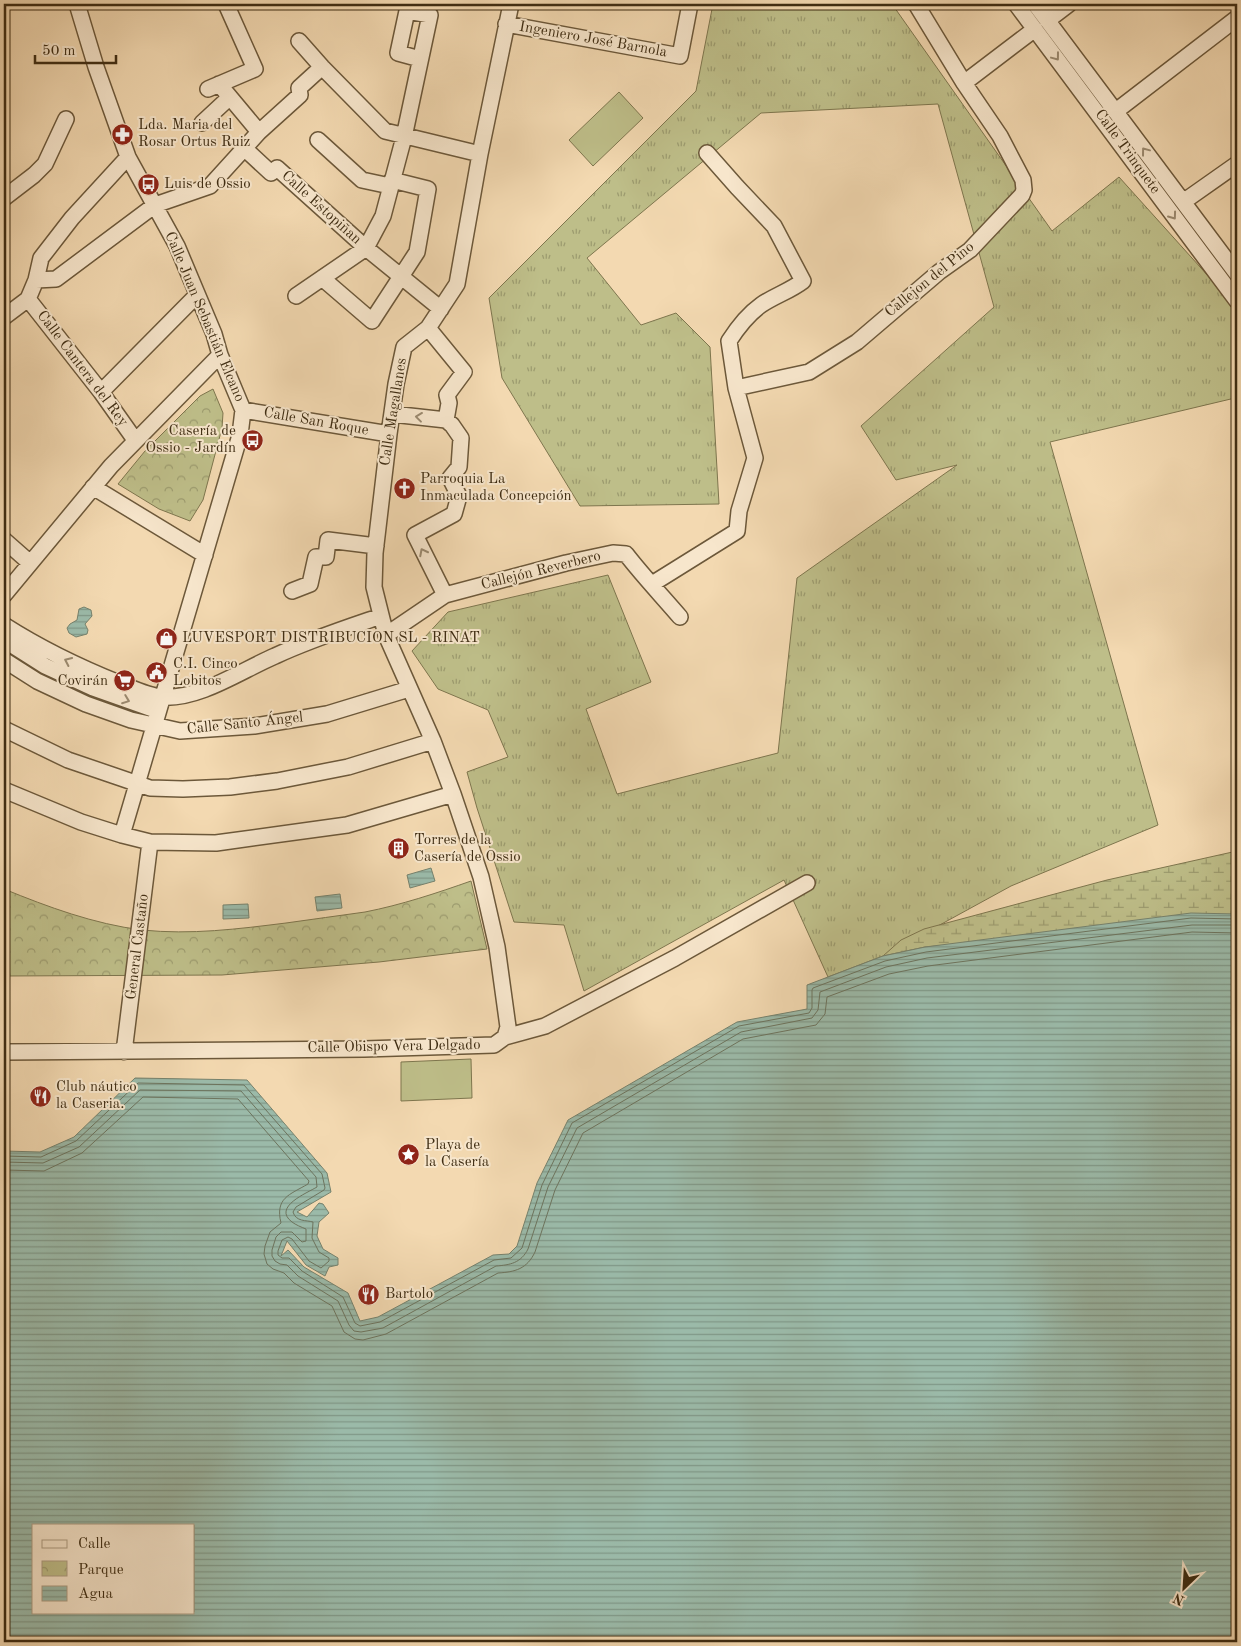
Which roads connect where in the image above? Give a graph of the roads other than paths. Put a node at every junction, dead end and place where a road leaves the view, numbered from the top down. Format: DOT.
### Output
graph roads {
  1 [pos="77,4"];
  2 [pos="226,4"];
  3 [pos="511,4"];
  4 [pos="690,4"];
  5 [pos="916,4"];
  6 [pos="1016,4"];
  7 [pos="1036,4"];
  8 [pos="1069,4"];
  9 [pos="1237,18"];
  10 [pos="1048,20"];
  11 [pos="506,24"];
  12 [pos="1035,29"];
  13 [pos="299,40"];
  14 [pos="420,59"];
  15 [pos="322,67"];
  16 [pos="964,83"];
  17 [pos="230,98"];
  18 [pos="1116,111"];
  19 [pos="66,119"];
  20 [pos="202,123"];
  21 [pos="259,132"];
  22 [pos="404,137"];
  23 [pos="318,140"];
  24 [pos="244,148"];
  25 [pos="708,153"];
  26 [pos="480,154"];
  27 [pos="128,157"];
  28 [pos="1237,164"];
  29 [pos="391,183"];
  30 [pos="4,198"];
  31 [pos="1183,202"];
  32 [pos="155,205"];
  33 [pos="366,248"];
  34 [pos="1237,274"];
  35 [pos="401,276"];
  36 [pos="322,278"];
  37 [pos="36,280"];
  38 [pos="197,295"];
  39 [pos="296,296"];
  40 [pos="28,299"];
  41 [pos="1237,301"];
  42 [pos="441,309"];
  43 [pos="4,317"];
  44 [pos="428,328"];
  45 [pos="220,355"];
  46 [pos="736,388"];
  47 [pos="101,392"];
  48 [pos="242,410"];
  49 [pos="392,414"];
  50 [pos="446,420"];
  51 [pos="389,434"];
  52 [pos="136,440"];
  53 [pos="93,488"];
  54 [pos="4,540"];
  55 [pos="376,546"];
  56 [pos="204,555"];
  57 [pos="29,562"];
  58 [pos="652,584"];
  59 [pos="292,591"];
  60 [pos="4,594"];
  61 [pos="445,595"];
  62 [pos="382,616"];
  63 [pos="680,617"];
  64 [pos="4,625"];
  65 [pos="386,635"];
  66 [pos="4,640"];
  67 [pos="4,660"];
  68 [pos="409,689"];
  69 [pos="160,704"];
  70 [pos="153,726"];
  71 [pos="4,729"];
  72 [pos="433,741"];
  73 [pos="137,783"];
  74 [pos="4,790"];
  75 [pos="454,794"];
  76 [pos="122,835"];
  77 [pos="150,842"];
  78 [pos="807,882"];
  79 [pos="505,1037"];
  80 [pos="4,1052"];
  81 [pos="124,1052"];
  1 -- 27 [label="street, Calle Juan Sebastián Elcano"];
  2 -- 17 [label="street"];
  3 -- 11 [label="street, Calle Magallanes"];
  4 -- 11 [label="street, Ingeniero José Barnola"];
  5 -- 16 [label="street, Callejon del Pino"];
  6 -- 12 [label="street, Calle Trinquete"];
  7 -- 10 [label="street, Calle Trinquete"];
  8 -- 10 [label="street"];
  9 -- 18 [label="street"];
  10 -- 18 [label="street, Calle Trinquete"];
  11 -- 26 [label="street, Calle Magallanes"];
  12 -- 16 [label="street"];
  12 -- 41 [label="street, Calle Trinquete, one-way"];
  13 -- 15 [label="street"];
  14 -- 22 [label="street"];
  15 -- 21 [label="street"];
  15 -- 22 [label="street"];
  16 -- 46 [label="street, Callejon del Pino"];
  17 -- 20 [label="street"];
  17 -- 21 [label="street"];
  31 -- 18 [label="street, Calle Trinquete, one-way"];
  19 -- 30 [label="street"];
  21 -- 24 [label="street"];
  22 -- 26 [label="street"];
  22 -- 29 [label="street"];
  23 -- 29 [label="street"];
  24 -- 32 [label="street"];
  24 -- 33 [label="street, Calle Estopiñan"];
  25 -- 46 [label="street"];
  26 -- 42 [label="street, Calle Magallanes"];
  27 -- 32 [label="street, Calle Juan Sebastián Elcano"];
  27 -- 37 [label="street"];
  28 -- 31 [label="street"];
  29 -- 33 [label="street"];
  29 -- 35 [label="street"];
  31 -- 34 [label="street, Calle Trinquete"];
  32 -- 37 [label="street"];
  32 -- 38 [label="street, Calle Juan Sebastián Elcano"];
  33 -- 35 [label="street, Calle Estopiñan"];
  33 -- 36 [label="street"];
  35 -- 36 [label="street"];
  35 -- 42 [label="street, Calle Estopiñan"];
  36 -- 39 [label="street"];
  37 -- 40 [label="street"];
  38 -- 45 [label="street, Calle Juan Sebastián Elcano"];
  38 -- 47 [label="street"];
  40 -- 43 [label="street"];
  40 -- 47 [label="street, Calle Cantera del Rey"];
  42 -- 44 [label="street, Calle Magallanes"];
  44 -- 49 [label="street, Calle Magallanes"];
  44 -- 50 [label="street"];
  45 -- 48 [label="street, Calle Juan Sebastián Elcano"];
  45 -- 52 [label="street"];
  46 -- 58 [label="street"];
  47 -- 52 [label="street, Calle Cantera del Rey"];
  48 -- 51 [label="street, Calle San Roque"];
  48 -- 56 [label="street, Calle Juan Sebastián Elcano"];
  50 -- 49 [label="street, one-way"];
  49 -- 51 [label="street, Calle Magallanes"];
  61 -- 50 [label="street, one-way"];
  51 -- 55 [label="street, Calle Magallanes"];
  52 -- 53 [label="street"];
  53 -- 56 [label="street"];
  53 -- 57 [label="street"];
  54 -- 57 [label="street"];
  55 -- 59 [label="street"];
  55 -- 62 [label="street, Calle Magallanes"];
  56 -- 69 [label="street, Calle Juan Sebastián Elcano"];
  57 -- 60 [label="street"];
  58 -- 61 [label="street, Callejón Reverbero"];
  58 -- 63 [label="street, Callejón Reverbero"];
  61 -- 65 [label="street, Callejón Reverbero"];
  62 -- 65 [label="street, Calle Magallanes"];
  62 -- 69 [label="street"];
  69 -- 64 [label="street, one-way"];
  65 -- 68 [label="street, Calle Magallanes"];
  66 -- 69 [label="street, one-way"];
  67 -- 70 [label="street, Calle Santo Ángel"];
  68 -- 70 [label="street, Calle Santo Ángel"];
  68 -- 72 [label="street"];
  69 -- 70 [label="street, Calle Juan Sebastián Elcano"];
  70 -- 73 [label="street, Calle Juan Sebastián Elcano"];
  71 -- 73 [label="street"];
  72 -- 73 [label="street"];
  72 -- 75 [label="street"];
  73 -- 76 [label="street, Calle Juan Sebastián Elcano"];
  74 -- 76 [label="street"];
  75 -- 77 [label="street"];
  75 -- 79 [label="street"];
  76 -- 77 [label="street"];
  77 -- 81 [label="street, General Castaño"];
  78 -- 79 [label="street, Calle Obispo Vera Delgado"];
  79 -- 81 [label="street, Calle Obispo Vera Delgado"];
  80 -- 81 [label="street, Calle Obispo Vera Delgado"];
}
